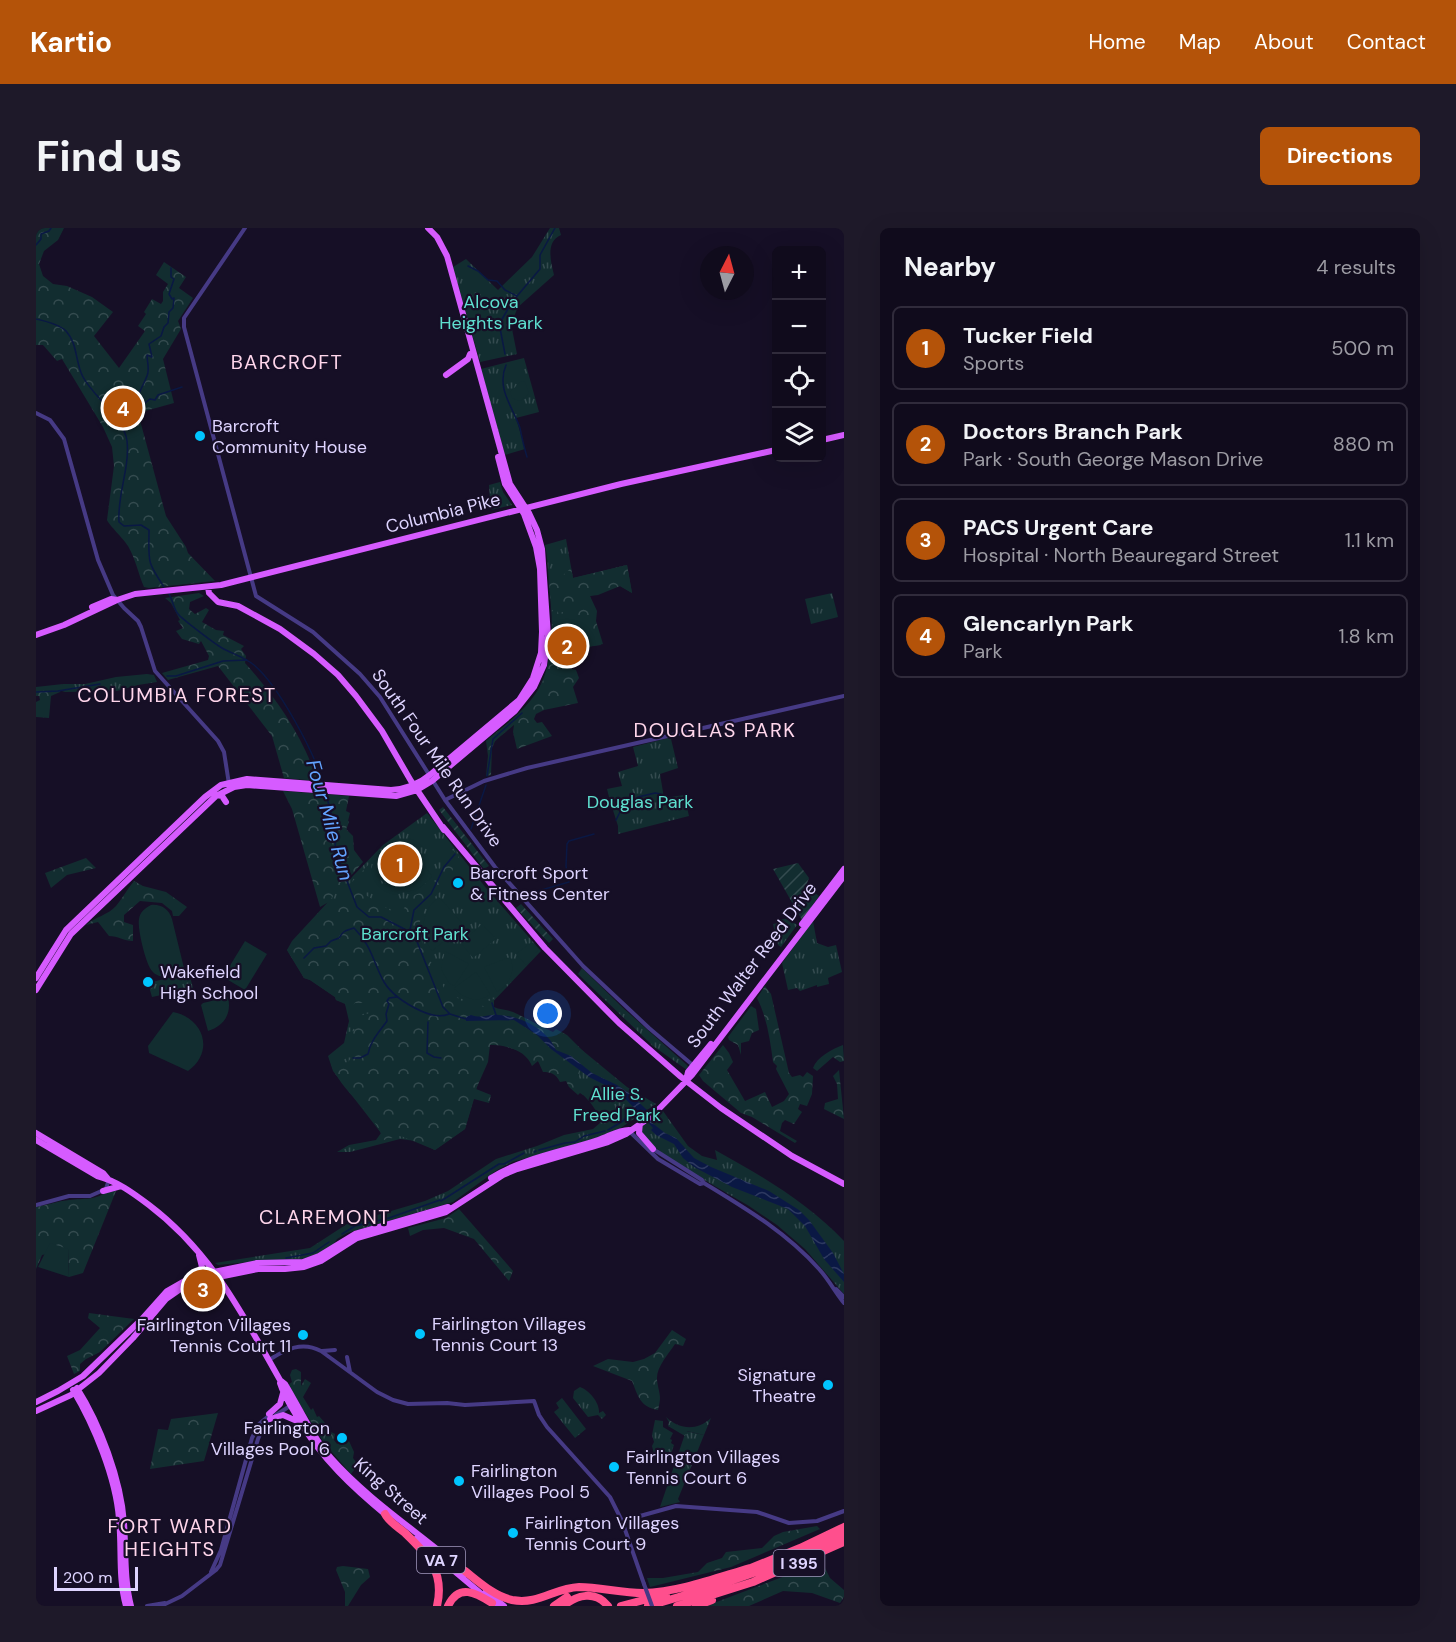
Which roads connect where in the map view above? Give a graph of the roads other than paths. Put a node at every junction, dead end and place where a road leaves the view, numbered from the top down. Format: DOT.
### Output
graph roads {
  1 [pos="245,228"];
  2 [pos="422,228"];
  3 [pos="428,228"];
  4 [pos="470,354"];
  5 [pos="446,375"];
  6 [pos="36,413"];
  7 [pos="844,435"];
  8 [pos="826,439"];
  9 [pos="772,451"];
  10 [pos="523,508"];
  11 [pos="251,577"];
  12 [pos="206,587"];
  13 [pos="117,600"];
  14 [pos="36,633"];
  15 [pos="844,696"];
  16 [pos="430,779"];
  17 [pos="229,786"];
  18 [pos="415,788"];
  19 [pos="217,795"];
  20 [pos="445,800"];
  21 [pos="226,802"];
  22 [pos="844,868"];
  23 [pos="844,876"];
  24 [pos="36,978"];
  25 [pos="36,990"];
  26 [pos="695,1067"];
  27 [pos="686,1080"];
  28 [pos="640,1124"];
  29 [pos="629,1130"];
  30 [pos="36,1134"];
  31 [pos="36,1140"];
  32 [pos="653,1149"];
  33 [pos="109,1179"];
  34 [pos="704,1183"];
  35 [pos="844,1184"];
  36 [pos="121,1186"];
  37 [pos="101,1192"];
  38 [pos="36,1205"];
  39 [pos="197,1248"];
  40 [pos="217,1274"];
  41 [pos="195,1276"];
  42 [pos="834,1288"];
  43 [pos="844,1297"];
  44 [pos="844,1303"];
  45 [pos="335,1350"];
  46 [pos="321,1352"];
  47 [pos="347,1357"];
  48 [pos="269,1361"];
  49 [pos="350,1372"];
  50 [pos="280,1380"];
  51 [pos="89,1382"];
  52 [pos="71,1383"];
  53 [pos="283,1390"];
  54 [pos="76,1391"];
  55 [pos="60,1400"];
  56 [pos="36,1402"];
  57 [pos="291,1403"];
  58 [pos="85,1406"];
  59 [pos="36,1411"];
  60 [pos="270,1417"];
  61 [pos="301,1424"];
  62 [pos="844,1511"];
  63 [pos="385,1514"];
  64 [pos="622,1521"];
  65 [pos="844,1526"];
  66 [pos="844,1535"];
  67 [pos="844,1542"];
  68 [pos="750,1568"];
  69 [pos="465,1571"];
  70 [pos="753,1582"];
  71 [pos="590,1588"];
  72 [pos="437,1603"];
  73 [pos="163,1604"];
  74 [pos="494,1604"];
  75 [pos="126,1606"];
  76 [pos="131,1606"];
  77 [pos="147,1606"];
  78 [pos="448,1606"];
  79 [pos="504,1606"];
  80 [pos="554,1606"];
  81 [pos="563,1606"];
  82 [pos="608,1606"];
  83 [pos="621,1606"];
  84 [pos="650,1606"];
  85 [pos="676,1606"];
  86 [pos="696,1606"];
  1 -- 11 [label="street, South Four Mile Run Drive"];
  2 -- 4 [label="main road"];
  3 -- 10 [label="main road"];
  4 -- 5 [label="main road"];
  4 -- 10 [label="main road"];
  6 -- 13 [label="street"];
  7 -- 8 [label="main road"];
  9 -- 10 [label="main road, Columbia Pike"];
  10 -- 11 [label="main road, Columbia Pike"];
  10 -- 16 [label="main road"];
  11 -- 12 [label="main road, Columbia Pike"];
  11 -- 16 [label="street, South Four Mile Run Drive"];
  12 -- 13 [label="main road, Columbia Pike"];
  12 -- 18 [label="main road, South Four Mile Run Drive"];
  13 -- 14 [label="main road, Columbia Pike"];
  13 -- 17 [label="street"];
  15 -- 20 [label="street"];
  16 -- 18 [label="main road"];
  16 -- 20 [label="street, South Four Mile Run Drive"];
  17 -- 18 [label="main road"];
  17 -- 19 [label="main road"];
  17 -- 24 [label="main road"];
  18 -- 27 [label="main road, South Four Mile Run Drive"];
  19 -- 21 [label="main road"];
  19 -- 25 [label="main road"];
  20 -- 26 [label="street, South Four Mile Run Drive"];
  22 -- 26 [label="main road, South Walter Reed Drive"];
  23 -- 26 [label="main road, South Walter Reed Drive"];
  26 -- 27 [label="main road, South Walter Reed Drive"];
  27 -- 28 [label="main road, South Walter Reed Drive"];
  27 -- 35 [label="main road, South Four Mile Run Drive"];
  28 -- 29 [label="main road, South Walter Reed Drive"];
  28 -- 32 [label="main road"];
  29 -- 32 [label="street"];
  29 -- 34 [label="street"];
  29 -- 40 [label="main road, South Walter Reed Drive"];
  30 -- 33 [label="main road, VA 7"];
  31 -- 33 [label="main road, VA 7"];
  32 -- 34 [label="street"];
  33 -- 36 [label="main road, King Street / VA 7"];
  33 -- 37 [label="street"];
  34 -- 42 [label="street"];
  36 -- 37 [label="main road"];
  36 -- 39 [label="main road, King Street / VA 7"];
  37 -- 38 [label="street"];
  39 -- 40 [label="main road, King Street / VA 7"];
  39 -- 41 [label="main road"];
  40 -- 41 [label="main road"];
  40 -- 48 [label="main road, King Street / VA 7"];
  40 -- 51 [label="main road"];
  41 -- 52 [label="main road"];
  42 -- 43 [label="street"];
  42 -- 44 [label="street"];
  45 -- 46 [label="street"];
  46 -- 48 [label="street"];
  46 -- 49 [label="street"];
  47 -- 49 [label="street"];
  48 -- 50 [label="main road, King Street / VA 7"];
  49 -- 64 [label="street"];
  50 -- 53 [label="main road, King Street / VA 7"];
  50 -- 57 [label="main road, King Street / VA 7"];
  51 -- 54 [label="main road"];
  51 -- 58 [label="main road"];
  52 -- 54 [label="main road"];
  52 -- 56 [label="main road"];
  53 -- 57 [label="main road, King Street / VA 7"];
  53 -- 60 [label="main road"];
  54 -- 55 [label="main road"];
  54 -- 58 [label="main road"];
  55 -- 58 [label="main road"];
  55 -- 59 [label="main road"];
  57 -- 60 [label="street"];
  57 -- 61 [label="main road, King Street / VA 7"];
  57 -- 69 [label="main road, King Street / VA 7"];
  58 -- 75 [label="main road"];
  58 -- 76 [label="main road"];
  60 -- 61 [label="main road"];
  60 -- 73 [label="street"];
  61 -- 63 [label="main road, King Street / VA 7"];
  62 -- 64 [label="street"];
  63 -- 72 [label="highway"];
  63 -- 74 [label="main road, King Street / VA 7"];
  64 -- 84 [label="street, bridge"];
  65 -- 68 [label="highway, I 395"];
  66 -- 84 [label="highway"];
  67 -- 70 [label="highway, I 395"];
  68 -- 71 [label="highway"];
  68 -- 83 [label="highway, I 395"];
  69 -- 71 [label="highway"];
  69 -- 79 [label="main road, King Street / VA 7"];
  70 -- 85 [label="highway, I 395"];
  70 -- 86 [label="highway"];
  71 -- 80 [label="highway"];
  73 -- 77 [label="street"];
  74 -- 78 [label="highway"];
  81 -- 82 [label="highway"];
}
